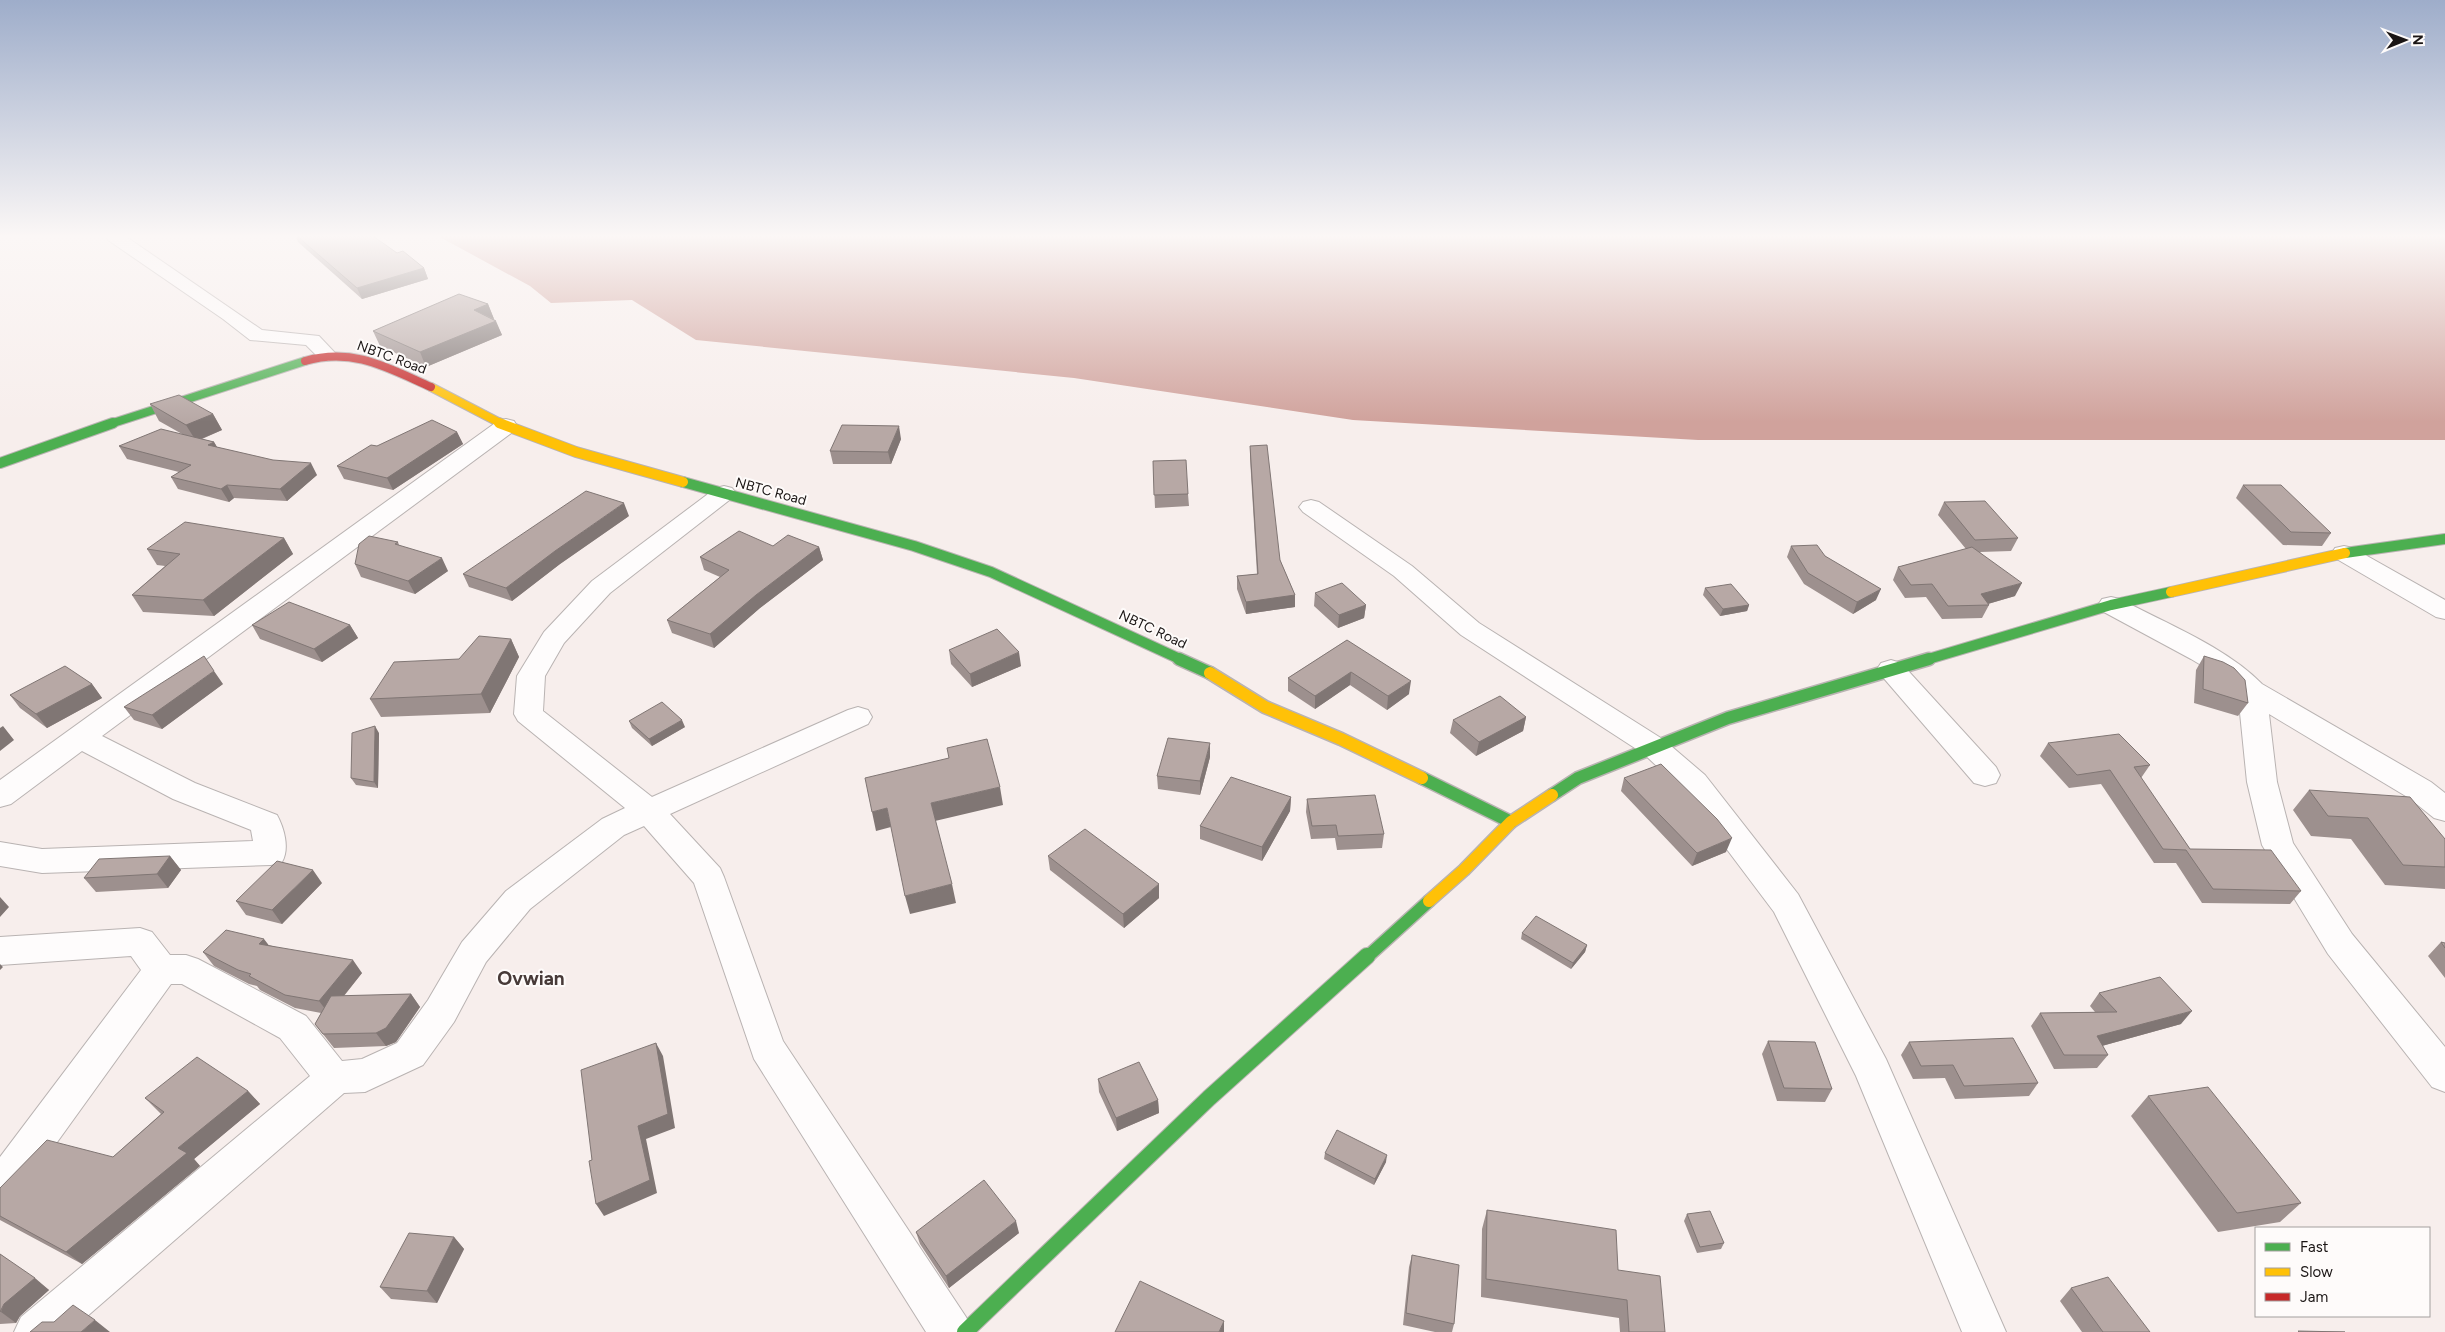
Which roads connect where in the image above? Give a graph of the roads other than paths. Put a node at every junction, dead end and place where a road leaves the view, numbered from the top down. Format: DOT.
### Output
graph roads {
  1 [pos="205,298"];
  2 [pos="327,355"];
  3 [pos="506,426"];
  4 [pos="0,463"];
  5 [pos="724,493"];
  6 [pos="1311,507"];
  7 [pos="2445,539"];
  8 [pos="2344,553"];
  9 [pos="2111,605"];
  10 [pos="2445,611"];
  11 [pos="1891,670"];
  12 [pos="2252,690"];
  13 [pos="858,717"];
  14 [pos="80,737"];
  15 [pos="1654,747"];
  16 [pos="1985,775"];
  17 [pos="0,796"];
  18 [pos="648,810"];
  19 [pos="2445,810"];
  20 [pos="1511,822"];
  21 [pos="0,854"];
  22 [pos="0,952"];
  23 [pos="161,970"];
  24 [pos="2445,1075"];
  25 [pos="334,1079"];
  26 [pos="0,1189"];
  27 [pos="36,1332"];
  28 [pos="951,1332"];
  29 [pos="965,1332"];
  30 [pos="1984,1332"];
  1 -- 2 [label="street"];
  2 -- 3 [label="street, NBTC Road"];
  2 -- 4 [label="street, NBTC Road"];
  3 -- 5 [label="street, NBTC Road"];
  3 -- 14 [label="street"];
  5 -- 18 [label="street"];
  5 -- 20 [label="street, NBTC Road"];
  6 -- 15 [label="street"];
  7 -- 8 [label="street"];
  8 -- 9 [label="street"];
  8 -- 10 [label="street"];
  9 -- 11 [label="street"];
  9 -- 12 [label="street"];
  11 -- 15 [label="street"];
  11 -- 16 [label="street"];
  12 -- 19 [label="street"];
  12 -- 24 [label="street"];
  13 -- 18 [label="street"];
  14 -- 17 [label="street"];
  14 -- 21 [label="street"];
  15 -- 20 [label="street"];
  15 -- 30 [label="street"];
  18 -- 25 [label="street"];
  18 -- 28 [label="street"];
  20 -- 29 [label="street"];
  22 -- 23 [label="street"];
  23 -- 25 [label="street"];
  23 -- 26 [label="street"];
  25 -- 27 [label="street"];
}
